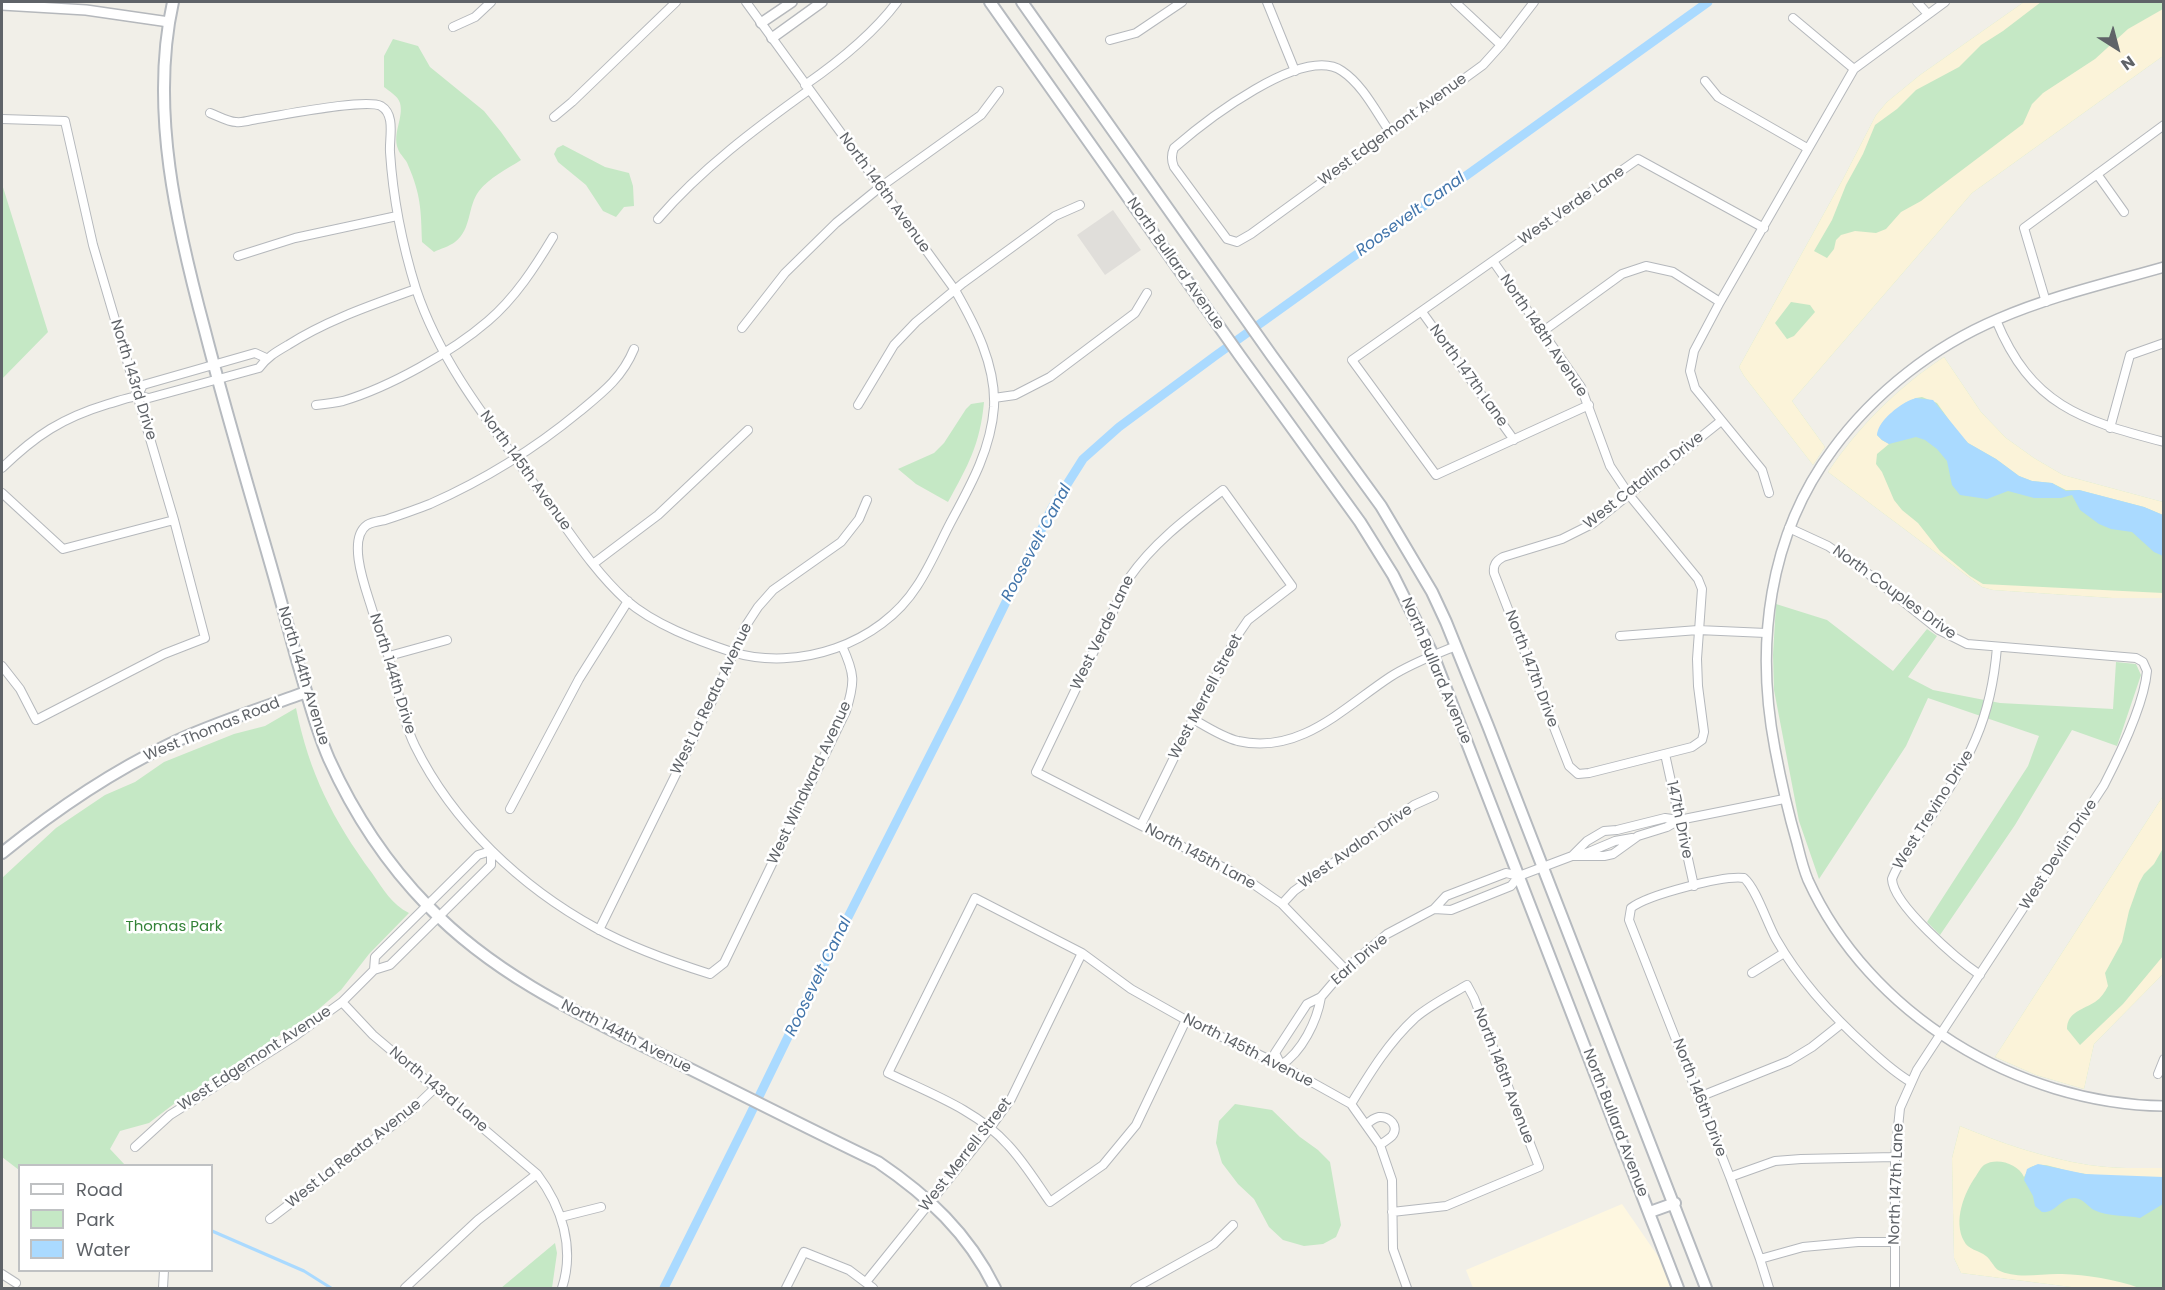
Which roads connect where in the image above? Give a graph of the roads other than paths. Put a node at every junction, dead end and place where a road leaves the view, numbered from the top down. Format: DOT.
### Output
graph roads {
  1 [pos="173,2"];
  2 [pos="491,2"];
  3 [pos="676,2"];
  4 [pos="746,2"];
  5 [pos="792,2"];
  6 [pos="822,2"];
  7 [pos="897,2"];
  8 [pos="990,2"];
  9 [pos="1022,2"];
  10 [pos="1182,2"];
  11 [pos="1267,2"];
  12 [pos="1455,2"];
  13 [pos="1534,2"];
  14 [pos="1917,2"];
  15 [pos="1945,2"];
  16 [pos="2,5"];
  17 [pos="1927,14"];
  18 [pos="1793,18"];
  19 [pos="169,22"];
  20 [pos="761,23"];
  21 [pos="453,27"];
  22 [pos="772,38"];
  23 [pos="1110,40"];
  24 [pos="1501,45"];
  25 [pos="1854,69"];
  26 [pos="1295,71"];
  27 [pos="1705,81"];
  28 [pos="807,87"];
  29 [pos="999,91"];
  30 [pos="210,113"];
  31 [pos="554,117"];
  32 [pos="2,119"];
  33 [pos="2163,125"];
  34 [pos="1390,132"];
  35 [pos="1807,148"];
  36 [pos="2097,174"];
  37 [pos="879,188"];
  38 [pos="1080,205"];
  39 [pos="2124,212"];
  40 [pos="397,216"];
  41 [pos="658,219"];
  42 [pos="1764,228"];
  43 [pos="553,237"];
  44 [pos="238,256"];
  45 [pos="1493,261"];
  46 [pos="2163,267"];
  47 [pos="416,289"];
  48 [pos="955,290"];
  49 [pos="1148,293"];
  50 [pos="1719,302"];
  51 [pos="2046,302"];
  52 [pos="1422,312"];
  53 [pos="1996,320"];
  54 [pos="742,328"];
  55 [pos="1542,332"];
  56 [pos="2163,343"];
  57 [pos="634,349"];
  58 [pos="442,353"];
  59 [pos="266,358"];
  60 [pos="214,366"];
  61 [pos="166,379"];
  62 [pos="217,379"];
  63 [pos="169,392"];
  64 [pos="138,395"];
  65 [pos="994,398"];
  66 [pos="316,405"];
  67 [pos="858,405"];
  68 [pos="1589,405"];
  69 [pos="1721,421"];
  70 [pos="2110,428"];
  71 [pos="748,430"];
  72 [pos="1514,440"];
  73 [pos="2163,442"];
  74 [pos="516,459"];
  75 [pos="2,468"];
  76 [pos="1223,490"];
  77 [pos="2,493"];
  78 [pos="1769,493"];
  79 [pos="1630,496"];
  80 [pos="867,500"];
  81 [pos="174,520"];
  82 [pos="1790,528"];
  83 [pos="1497,561"];
  84 [pos="593,564"];
  85 [pos="628,602"];
  86 [pos="1698,630"];
  87 [pos="1766,633"];
  88 [pos="1620,636"];
  89 [pos="447,640"];
  90 [pos="842,646"];
  91 [pos="1456,646"];
  92 [pos="1997,647"];
  93 [pos="735,652"];
  94 [pos="388,656"];
  95 [pos="1432,656"];
  96 [pos="2143,663"];
  97 [pos="2,666"];
  98 [pos="306,692"];
  99 [pos="1193,719"];
  100 [pos="1665,754"];
  101 [pos="1036,772"];
  102 [pos="1434,796"];
  103 [pos="1784,799"];
  104 [pos="510,809"];
  105 [pos="1679,820"];
  106 [pos="1141,825"];
  107 [pos="491,851"];
  108 [pos="2,853"];
  109 [pos="1572,856"];
  110 [pos="1543,867"];
  111 [pos="1519,876"];
  112 [pos="1694,886"];
  113 [pos="1281,904"];
  114 [pos="428,906"];
  115 [pos="1434,909"];
  116 [pos="438,916"];
  117 [pos="598,930"];
  118 [pos="1082,953"];
  119 [pos="1784,953"];
  120 [pos="1345,969"];
  121 [pos="374,970"];
  122 [pos="716,972"];
  123 [pos="1752,973"];
  124 [pos="1980,975"];
  125 [pos="1321,997"];
  126 [pos="342,1002"];
  127 [pos="1186,1020"];
  128 [pos="1841,1024"];
  129 [pos="1941,1035"];
  130 [pos="2163,1059"];
  131 [pos="1281,1065"];
  132 [pos="2158,1074"];
  133 [pos="1911,1082"];
  134 [pos="436,1087"];
  135 [pos="1698,1097"];
  136 [pos="1351,1104"];
  137 [pos="2163,1106"];
  138 [pos="1366,1125"];
  139 [pos="990,1128"];
  140 [pos="1380,1145"];
  141 [pos="135,1148"];
  142 [pos="1895,1157"];
  143 [pos="537,1174"];
  144 [pos="1730,1177"];
  145 [pos="931,1202"];
  146 [pos="1674,1203"];
  147 [pos="601,1207"];
  148 [pos="1392,1212"];
  149 [pos="1650,1212"];
  150 [pos="561,1217"];
  151 [pos="270,1219"];
  152 [pos="1233,1225"];
  153 [pos="1894,1242"];
  154 [pos="1760,1258"];
  155 [pos="164,1272"];
  156 [pos="2,1274"];
  157 [pos="866,1282"];
  158 [pos="16,1283"];
  159 [pos="163,1288"];
  160 [pos="405,1288"];
  161 [pos="562,1288"];
  162 [pos="786,1288"];
  163 [pos="873,1288"];
  164 [pos="995,1288"];
  165 [pos="1135,1288"];
  166 [pos="1407,1288"];
  167 [pos="1678,1288"];
  168 [pos="1707,1288"];
  169 [pos="1769,1288"];
  170 [pos="1895,1288"];
  1 -- 19 [label="main road, North 144th Avenue"];
  2 -- 21 [label="street"];
  3 -- 31 [label="street"];
  4 -- 20 [label="street, North 146th Avenue"];
  5 -- 20 [label="street"];
  6 -- 22 [label="street"];
  7 -- 28 [label="street"];
  8 -- 95 [label="main road, North Bullard Avenue"];
  9 -- 91 [label="main road, North Bullard Avenue"];
  10 -- 23 [label="street"];
  11 -- 26 [label="street"];
  12 -- 24 [label="street"];
  13 -- 24 [label="street, West Edgemont Avenue"];
  14 -- 17 [label="street"];
  15 -- 17 [label="street"];
  16 -- 19 [label="street"];
  17 -- 25 [label="street"];
  18 -- 25 [label="street"];
  19 -- 60 [label="main road, North 144th Avenue"];
  20 -- 22 [label="street, North 146th Avenue"];
  22 -- 28 [label="street, North 146th Avenue"];
  24 -- 34 [label="street, West Edgemont Avenue"];
  25 -- 35 [label="street"];
  26 -- 34 [label="street"];
  26 -- 34 [label="street, West Edgemont Avenue"];
  27 -- 35 [label="street"];
  28 -- 37 [label="street, North 146th Avenue"];
  28 -- 41 [label="street"];
  29 -- 37 [label="street"];
  30 -- 40 [label="street, North 145th Avenue"];
  32 -- 64 [label="street, North 143rd Drive"];
  33 -- 36 [label="street"];
  35 -- 42 [label="street"];
  36 -- 39 [label="street"];
  36 -- 51 [label="street"];
  37 -- 48 [label="street, North 146th Avenue"];
  37 -- 54 [label="street"];
  38 -- 48 [label="street"];
  40 -- 44 [label="street"];
  40 -- 47 [label="street, North 145th Avenue"];
  42 -- 45 [label="street, West Verde Lane"];
  42 -- 50 [label="street"];
  43 -- 58 [label="street"];
  45 -- 52 [label="street, West Verde Lane"];
  45 -- 55 [label="street, North 148th Avenue"];
  46 -- 51 [label="street"];
  47 -- 58 [label="street, North 145th Avenue"];
  47 -- 59 [label="street"];
  48 -- 65 [label="street, North 146th Avenue"];
  48 -- 67 [label="street"];
  49 -- 65 [label="street"];
  50 -- 55 [label="street"];
  50 -- 69 [label="street"];
  51 -- 53 [label="street"];
  52 -- 72 [label="street, North 147th Lane"];
  52 -- 72 [label="street, West Verde Lane"];
  53 -- 70 [label="street"];
  53 -- 82 [label="street"];
  55 -- 68 [label="street, North 148th Avenue"];
  56 -- 70 [label="street"];
  57 -- 74 [label="street"];
  58 -- 66 [label="street"];
  58 -- 74 [label="street, North 145th Avenue"];
  59 -- 60 [label="street"];
  59 -- 62 [label="street"];
  60 -- 61 [label="street"];
  60 -- 62 [label="main road, North 144th Avenue"];
  61 -- 63 [label="street"];
  61 -- 64 [label="street"];
  62 -- 63 [label="street"];
  62 -- 98 [label="main road, North 144th Avenue"];
  63 -- 64 [label="street"];
  64 -- 75 [label="street"];
  64 -- 81 [label="street, North 143rd Drive"];
  65 -- 90 [label="street"];
  68 -- 72 [label="street"];
  68 -- 79 [label="street, North 148th Avenue"];
  69 -- 78 [label="street"];
  69 -- 79 [label="street, West Catalina Drive"];
  70 -- 73 [label="street"];
  71 -- 84 [label="street"];
  74 -- 84 [label="street, North 145th Avenue"];
  74 -- 94 [label="street, North 144th Drive"];
  76 -- 99 [label="street, West Merrell Street"];
  76 -- 101 [label="street, West Verde Lane"];
  77 -- 81 [label="street"];
  79 -- 83 [label="street, West Catalina Drive"];
  79 -- 86 [label="street, North 148th Avenue"];
  80 -- 93 [label="street, West La Reata Avenue"];
  81 -- 97 [label="street, North 143rd Drive"];
  82 -- 87 [label="street"];
  82 -- 92 [label="street, North Couples Drive"];
  83 -- 100 [label="street, North 147th Drive"];
  84 -- 85 [label="street, North 145th Avenue"];
  85 -- 93 [label="street, North 145th Avenue"];
  85 -- 104 [label="street"];
  86 -- 87 [label="street"];
  86 -- 88 [label="street"];
  86 -- 100 [label="street, North 148th Avenue"];
  87 -- 103 [label="street"];
  89 -- 94 [label="street"];
  90 -- 93 [label="street, North 145th Avenue"];
  90 -- 122 [label="street, West Windward Avenue"];
  91 -- 95 [label="street"];
  91 -- 110 [label="main road, North Bullard Avenue"];
  92 -- 96 [label="street, North Couples Drive"];
  92 -- 124 [label="street, West Trevino Drive"];
  93 -- 117 [label="street, West La Reata Avenue"];
  94 -- 107 [label="street, North 144th Drive"];
  95 -- 99 [label="street"];
  95 -- 111 [label="main road, North Bullard Avenue"];
  96 -- 124 [label="street, West Devlin Drive"];
  98 -- 108 [label="main road, West Thomas Road"];
  98 -- 114 [label="main road, North 144th Avenue"];
  99 -- 106 [label="street, West Merrell Street"];
  100 -- 105 [label="street, 147th Drive"];
  101 -- 106 [label="street, North 145th Lane"];
  102 -- 113 [label="street, West Avalon Drive"];
  103 -- 105 [label="street"];
  103 -- 129 [label="street"];
  105 -- 109 [label="street"];
  105 -- 109 [label="street"];
  105 -- 112 [label="street, 147th Drive"];
  106 -- 113 [label="street, North 145th Lane"];
  107 -- 114 [label="street, West Edgemont Avenue"];
  107 -- 116 [label="street, West Edgemont Avenue"];
  107 -- 117 [label="street, North 144th Drive"];
  109 -- 110 [label="street"];
  110 -- 111 [label="street"];
  110 -- 146 [label="main road, North Bullard Avenue"];
  111 -- 115 [label="street, Earl Drive"];
  111 -- 115 [label="street, Earl Drive"];
  111 -- 149 [label="main road, North Bullard Avenue"];
  112 -- 119 [label="street"];
  112 -- 135 [label="street, North 146th Drive"];
  113 -- 120 [label="street, North 145th Lane"];
  114 -- 116 [label="main road, North 144th Avenue"];
  114 -- 121 [label="street, West Edgemont Avenue"];
  115 -- 120 [label="street, Earl Drive"];
  116 -- 121 [label="street, West Edgemont Avenue"];
  116 -- 145 [label="main road, North 144th Avenue"];
  117 -- 122 [label="street, North 144th Drive"];
  118 -- 127 [label="street, North 145th Avenue"];
  118 -- 139 [label="street, West Merrell Street"];
  118 -- 139 [label="street, North 145th Avenue"];
  119 -- 123 [label="street"];
  119 -- 128 [label="street"];
  120 -- 125 [label="street, Earl Drive"];
  121 -- 126 [label="street, West Edgemont Avenue"];
  124 -- 129 [label="street, West Devlin Drive"];
  125 -- 131 [label="street, Earl Drive"];
  125 -- 131 [label="street, Earl Drive"];
  126 -- 134 [label="street, North 143rd Lane"];
  126 -- 141 [label="street, West Edgemont Avenue"];
  127 -- 131 [label="street, North 145th Avenue"];
  127 -- 139 [label="street"];
  128 -- 133 [label="street"];
  128 -- 135 [label="street"];
  129 -- 133 [label="street, North 147th Lane"];
  129 -- 137 [label="street"];
  130 -- 132 [label="street"];
  131 -- 136 [label="street, North 145th Avenue"];
  133 -- 142 [label="street, North 147th Lane"];
  134 -- 143 [label="street, North 143rd Lane"];
  134 -- 151 [label="street, West La Reata Avenue"];
  135 -- 144 [label="street, North 146th Drive"];
  136 -- 138 [label="street, North 145th Avenue"];
  136 -- 148 [label="street, North 146th Avenue"];
  138 -- 140 [label="street, North 145th Avenue"];
  138 -- 140 [label="street"];
  139 -- 145 [label="street, West Merrell Street"];
  140 -- 148 [label="street, North 145th Avenue"];
  142 -- 144 [label="street"];
  142 -- 153 [label="street, North 147th Lane"];
  143 -- 150 [label="street, North 143rd Lane"];
  143 -- 160 [label="street"];
  144 -- 154 [label="street, North 146th Drive"];
  145 -- 157 [label="street, West Merrell Street"];
  145 -- 164 [label="main road, North 144th Avenue"];
  146 -- 149 [label="main road"];
  146 -- 168 [label="main road, North Bullard Avenue"];
  147 -- 150 [label="street"];
  148 -- 166 [label="street, North 145th Avenue"];
  149 -- 167 [label="main road, North Bullard Avenue"];
  150 -- 161 [label="street, North 143rd Lane"];
  152 -- 165 [label="street"];
  153 -- 154 [label="street"];
  153 -- 170 [label="street, North 147th Lane"];
  154 -- 169 [label="street, North 146th Drive"];
  155 -- 159 [label="street"];
  156 -- 158 [label="street"];
  157 -- 162 [label="street"];
  157 -- 163 [label="street"];
}
